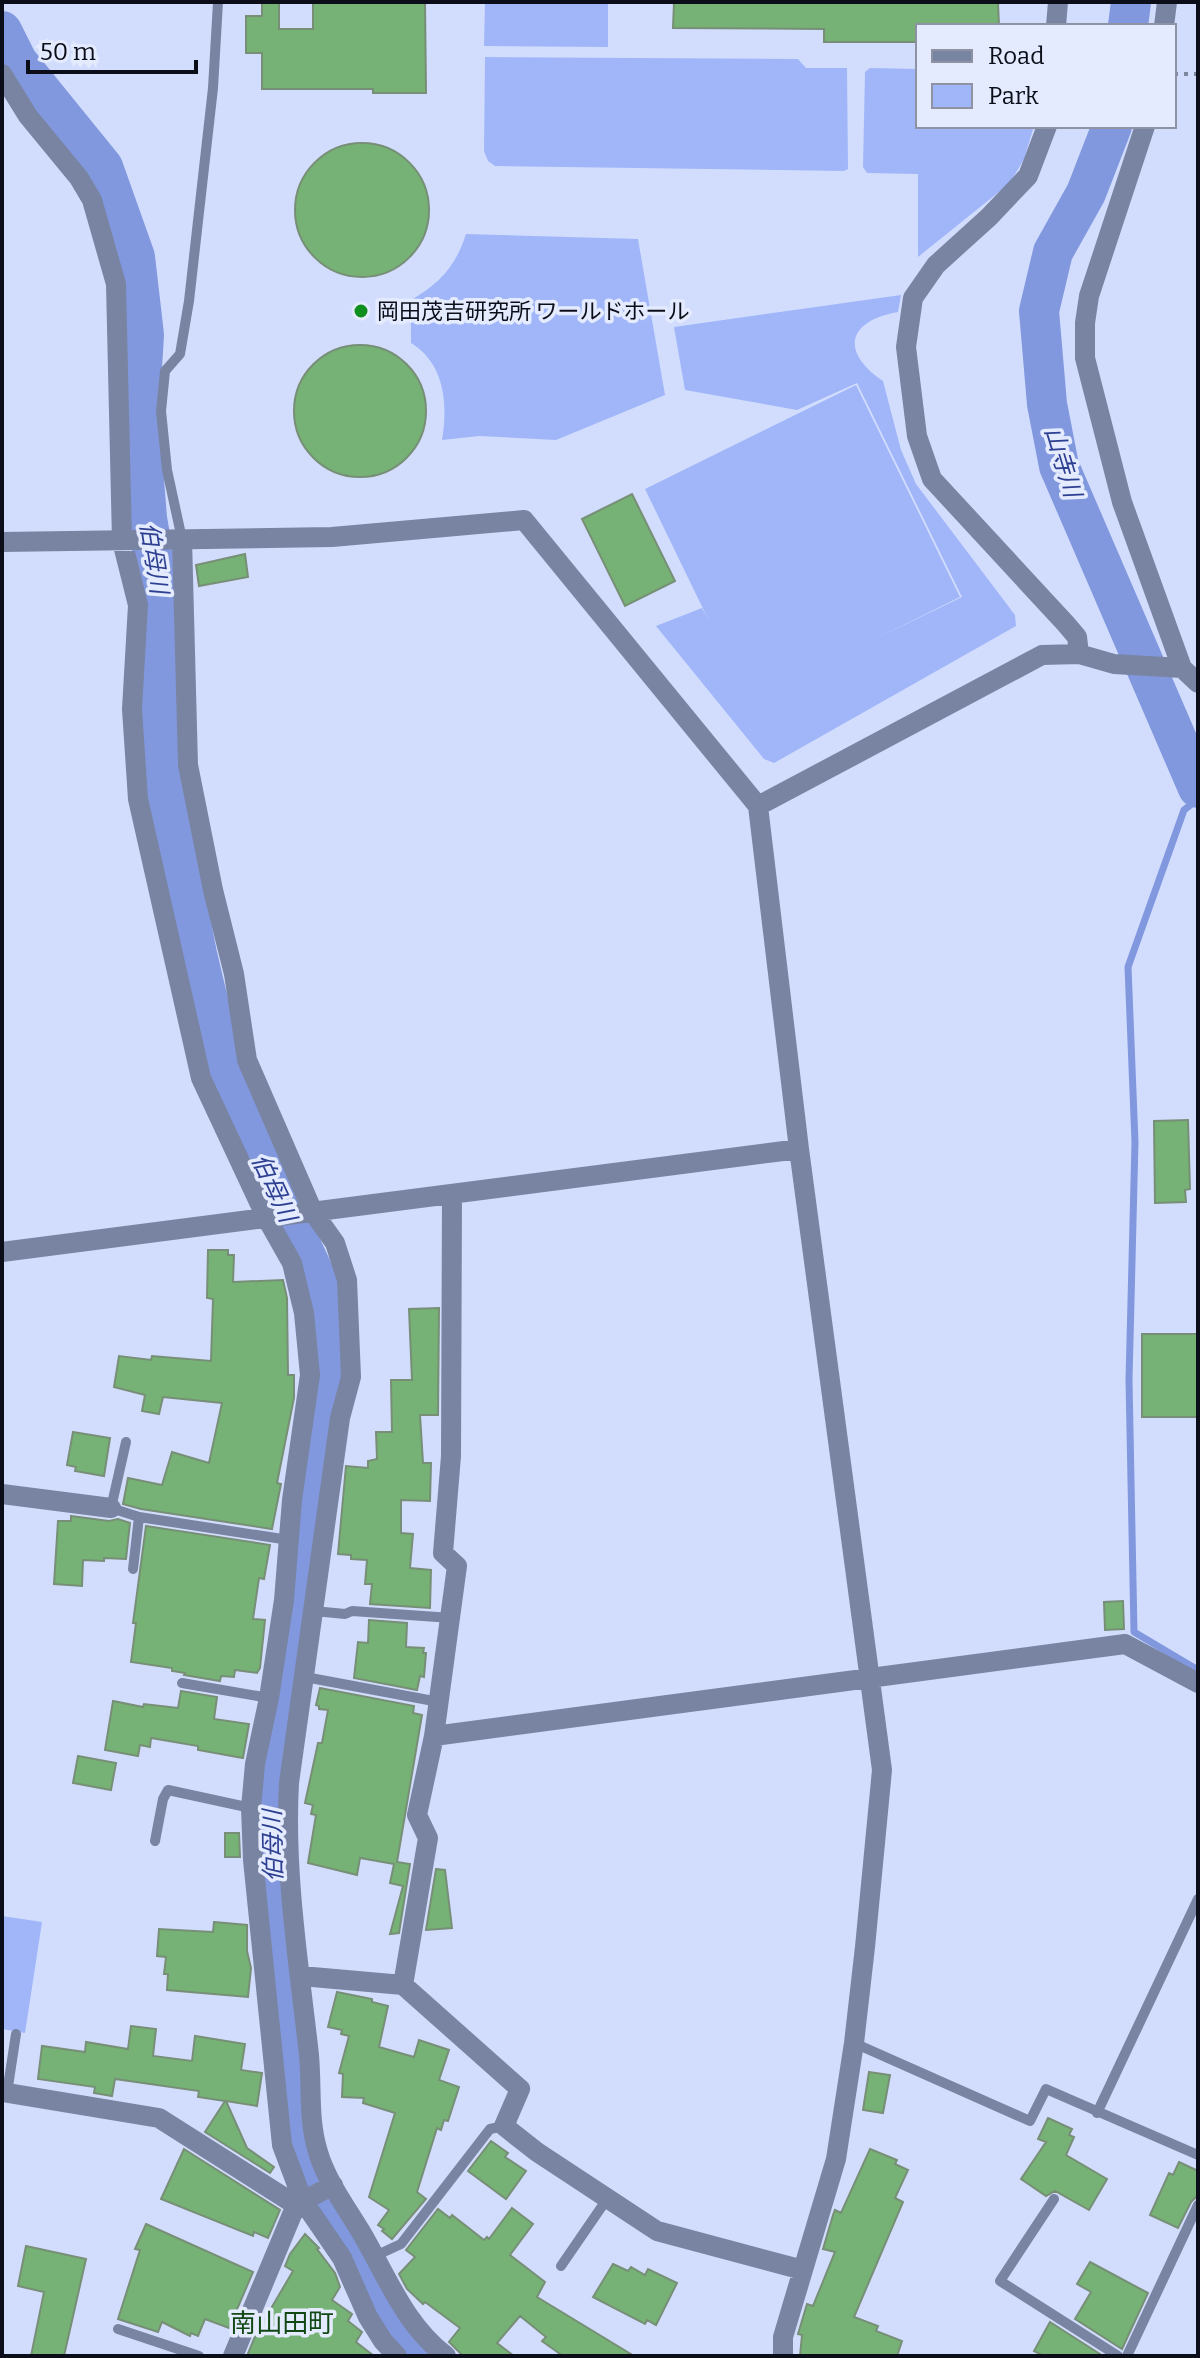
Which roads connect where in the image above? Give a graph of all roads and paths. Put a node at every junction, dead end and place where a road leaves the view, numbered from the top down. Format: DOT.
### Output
graph roads {
  1 [pos="218,2"];
  2 [pos="1058,2"];
  3 [pos="1167,2"];
  4 [pos="1056,24"];
  5 [pos="1164,24"];
  6 [pos="2,74"];
  7 [pos="1176,74"];
  8 [pos="1198,74"];
  9 [pos="1046,128"];
  10 [pos="1144,128"];
  11 [pos="182,539"];
  12 [pos="122,541"];
  13 [pos="2,542"];
  14 [pos="1079,654"];
  15 [pos="1175,667"];
  16 [pos="1198,683"];
  17 [pos="758,806"];
  18 [pos="799,1149"];
  19 [pos="452,1196"];
  20 [pos="308,1212"];
  21 [pos="272,1217"];
  22 [pos="2,1252"];
  23 [pos="126,1442"];
  24 [pos="2,1494"];
  25 [pos="111,1508"];
  26 [pos="139,1517"];
  27 [pos="289,1540"];
  28 [pos="323,1543"];
  29 [pos="133,1569"];
  30 [pos="314,1611"];
  31 [pos="452,1618"];
  32 [pos="305,1677"];
  33 [pos="870,1679"];
  34 [pos="182,1683"];
  35 [pos="1198,1683"];
  36 [pos="269,1698"];
  37 [pos="439,1702"];
  38 [pos="434,1736"];
  39 [pos="251,1808"];
  40 [pos="155,1841"];
  41 [pos="1198,1899"];
  42 [pos="301,1976"];
  43 [pos="403,1985"];
  44 [pos="16,2034"];
  45 [pos="854,2043"];
  46 [pos="4,2092"];
  47 [pos="1097,2113"];
  48 [pos="504,2126"];
  49 [pos="1198,2155"];
  50 [pos="333,2185"];
  51 [pos="607,2199"];
  52 [pos="1054,2199"];
  53 [pos="299,2203"];
  54 [pos="1198,2205"];
  55 [pos="375,2256"];
  56 [pos="561,2266"];
  57 [pos="803,2270"];
  58 [pos="118,2329"];
  59 [pos="199,2356"];
  60 [pos="233,2356"];
  61 [pos="397,2356"];
  62 [pos="446,2356"];
  63 [pos="783,2356"];
  64 [pos="1118,2356"];
  65 [pos="1127,2356"];
  1 -- 11 [label="lane"];
  2 -- 4 [label="street"];
  3 -- 5 [label="street"];
  6 -- 12 [label="street"];
  7 -- 8 [label="path"];
  9 -- 14 [label="street"];
  10 -- 15 [label="street"];
  11 -- 12 [label="street"];
  11 -- 17 [label="street"];
  11 -- 20 [label="street"];
  12 -- 13 [label="street"];
  12 -- 21 [label="street"];
  14 -- 15 [label="street"];
  14 -- 17 [label="street"];
  15 -- 16 [label="street"];
  17 -- 18 [label="street"];
  18 -- 19 [label="street"];
  18 -- 33 [label="street"];
  19 -- 20 [label="street"];
  19 -- 31 [label="street"];
  20 -- 21 [label="street"];
  20 -- 28 [label="street"];
  21 -- 22 [label="street"];
  21 -- 27 [label="street"];
  23 -- 25 [label="lane"];
  24 -- 25 [label="street"];
  25 -- 26 [label="lane"];
  26 -- 27 [label="lane"];
  26 -- 29 [label="lane"];
  27 -- 28 [label="street"];
  27 -- 36 [label="street"];
  28 -- 30 [label="street"];
  30 -- 31 [label="lane"];
  30 -- 32 [label="street"];
  31 -- 37 [label="street"];
  32 -- 37 [label="lane"];
  32 -- 42 [label="street"];
  33 -- 35 [label="street"];
  33 -- 38 [label="street"];
  33 -- 45 [label="street"];
  34 -- 36 [label="lane"];
  36 -- 39 [label="street"];
  37 -- 38 [label="street"];
  38 -- 43 [label="street"];
  39 -- 40 [label="lane"];
  39 -- 53 [label="street"];
  41 -- 47 [label="lane"];
  42 -- 43 [label="street"];
  42 -- 50 [label="street"];
  43 -- 48 [label="street"];
  44 -- 46 [label="lane"];
  45 -- 47 [label="lane"];
  45 -- 57 [label="street"];
  46 -- 53 [label="street"];
  47 -- 49 [label="lane"];
  48 -- 51 [label="street"];
  48 -- 55 [label="lane"];
  50 -- 53 [label="street"];
  50 -- 55 [label="street"];
  51 -- 56 [label="lane"];
  51 -- 57 [label="street"];
  52 -- 64 [label="lane"];
  53 -- 60 [label="street"];
  53 -- 61 [label="street"];
  54 -- 65 [label="lane"];
  55 -- 62 [label="street"];
  57 -- 63 [label="street"];
  58 -- 59 [label="lane"];
}
